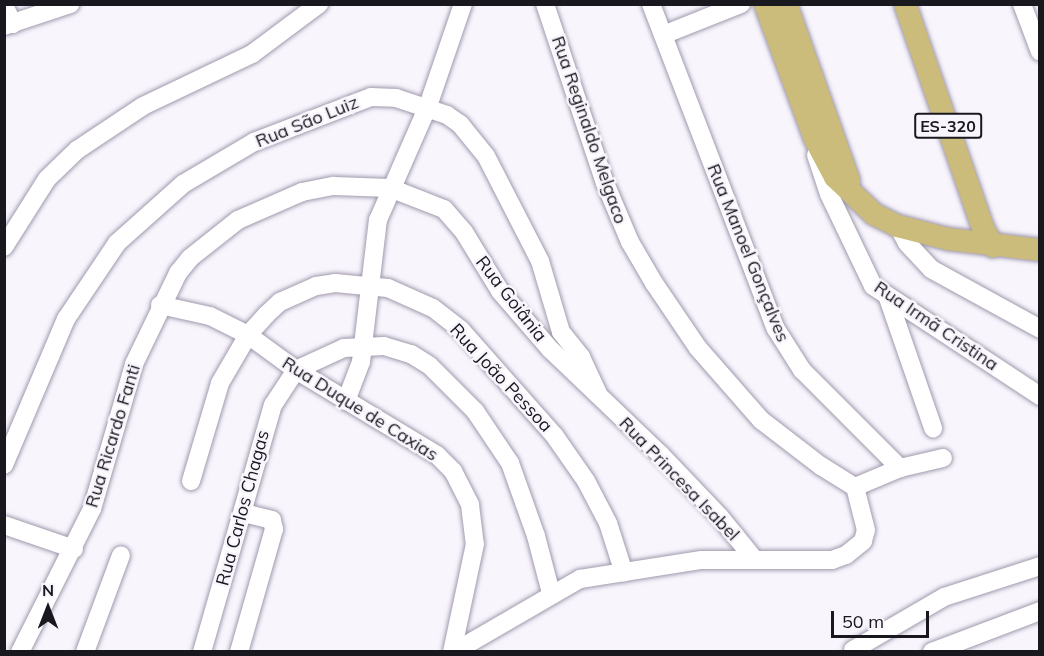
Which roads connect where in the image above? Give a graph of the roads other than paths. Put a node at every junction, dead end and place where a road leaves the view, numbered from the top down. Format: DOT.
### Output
graph roads {
  1 [pos="70,4"];
  2 [pos="319,4"];
  3 [pos="463,4"];
  4 [pos="545,4"];
  5 [pos="651,4"];
  6 [pos="741,4"];
  7 [pos="765,4"];
  8 [pos="786,4"];
  9 [pos="904,4"];
  10 [pos="1022,4"];
  11 [pos="4,6"];
  12 [pos="7,29"];
  13 [pos="663,35"];
  14 [pos="1038,42"];
  15 [pos="428,106"];
  16 [pos="823,135"];
  17 [pos="390,188"];
  18 [pos="976,203"];
  19 [pos="898,226"];
  20 [pos="992,245"];
  21 [pos="4,247"];
  22 [pos="1039,250"];
  23 [pos="368,285"];
  24 [pos="888,298"];
  25 [pos="160,305"];
  26 [pos="1040,329"];
  27 [pos="248,335"];
  28 [pos="362,346"];
  29 [pos="296,370"];
  30 [pos="1040,396"];
  31 [pos="600,400"];
  32 [pos="346,401"];
  33 [pos="933,428"];
  34 [pos="943,459"];
  35 [pos="4,465"];
  36 [pos="900,468"];
  37 [pos="191,480"];
  38 [pos="855,487"];
  39 [pos="244,513"];
  40 [pos="4,525"];
  41 [pos="74,549"];
  42 [pos="121,555"];
  43 [pos="755,560"];
  44 [pos="1040,566"];
  45 [pos="624,573"];
  46 [pos="551,593"];
  47 [pos="1040,611"];
  48 [pos="853,650"];
  49 [pos="20,651"];
  50 [pos="85,651"];
  51 [pos="202,651"];
  52 [pos="239,651"];
  53 [pos="453,651"];
  54 [pos="932,651"];
  1 -- 12 [label="street"];
  2 -- 21 [label="street"];
  3 -- 15 [label="street"];
  4 -- 38 [label="street, Rua Reginaldo Melgaco"];
  5 -- 13 [label="street, Rua Manoel Gonçalves"];
  6 -- 13 [label="street"];
  7 -- 16 [label="main road"];
  8 -- 16 [label="main road"];
  9 -- 18 [label="main road, ES-320"];
  10 -- 14 [label="street"];
  11 -- 12 [label="street"];
  13 -- 36 [label="street, Rua Manoel Gonçalves"];
  15 -- 17 [label="street"];
  15 -- 31 [label="street, Rua São Luiz"];
  15 -- 35 [label="street, Rua São Luiz"];
  16 -- 19 [label="main road"];
  16 -- 24 [label="street, Rua Irmã Cristina"];
  17 -- 23 [label="street"];
  17 -- 25 [label="street, Rua Ricardo Fanti"];
  17 -- 31 [label="street, Rua Goiânia"];
  18 -- 20 [label="main road, ES-320"];
  18 -- 22 [label="main road"];
  19 -- 20 [label="main road"];
  19 -- 26 [label="street"];
  20 -- 22 [label="main road"];
  23 -- 27 [label="street, Rua João Pessoa"];
  23 -- 28 [label="street"];
  23 -- 45 [label="street, Rua João Pessoa"];
  24 -- 30 [label="street, Rua Irmã Cristina"];
  24 -- 33 [label="street"];
  25 -- 27 [label="street, Rua Duque de Caxias"];
  25 -- 41 [label="street, Rua Ricardo Fanti"];
  27 -- 29 [label="street, Rua Duque de Caxias"];
  27 -- 37 [label="street, Rua João Pessoa"];
  28 -- 29 [label="street"];
  28 -- 32 [label="street"];
  28 -- 46 [label="street"];
  29 -- 32 [label="street, Rua Duque de Caxias"];
  29 -- 39 [label="street, Rua Carlos Chagas"];
  31 -- 43 [label="street, Rua Princesa Isabel"];
  32 -- 53 [label="street, Rua Duque de Caxias"];
  34 -- 36 [label="street"];
  36 -- 38 [label="street"];
  38 -- 43 [label="street"];
  39 -- 51 [label="street, Rua Carlos Chagas"];
  39 -- 52 [label="street"];
  40 -- 41 [label="street"];
  41 -- 49 [label="street, Rua Ricardo Fanti"];
  42 -- 50 [label="street"];
  43 -- 45 [label="street"];
  44 -- 48 [label="street"];
  45 -- 46 [label="street"];
  46 -- 53 [label="street"];
  47 -- 54 [label="street"];
}
